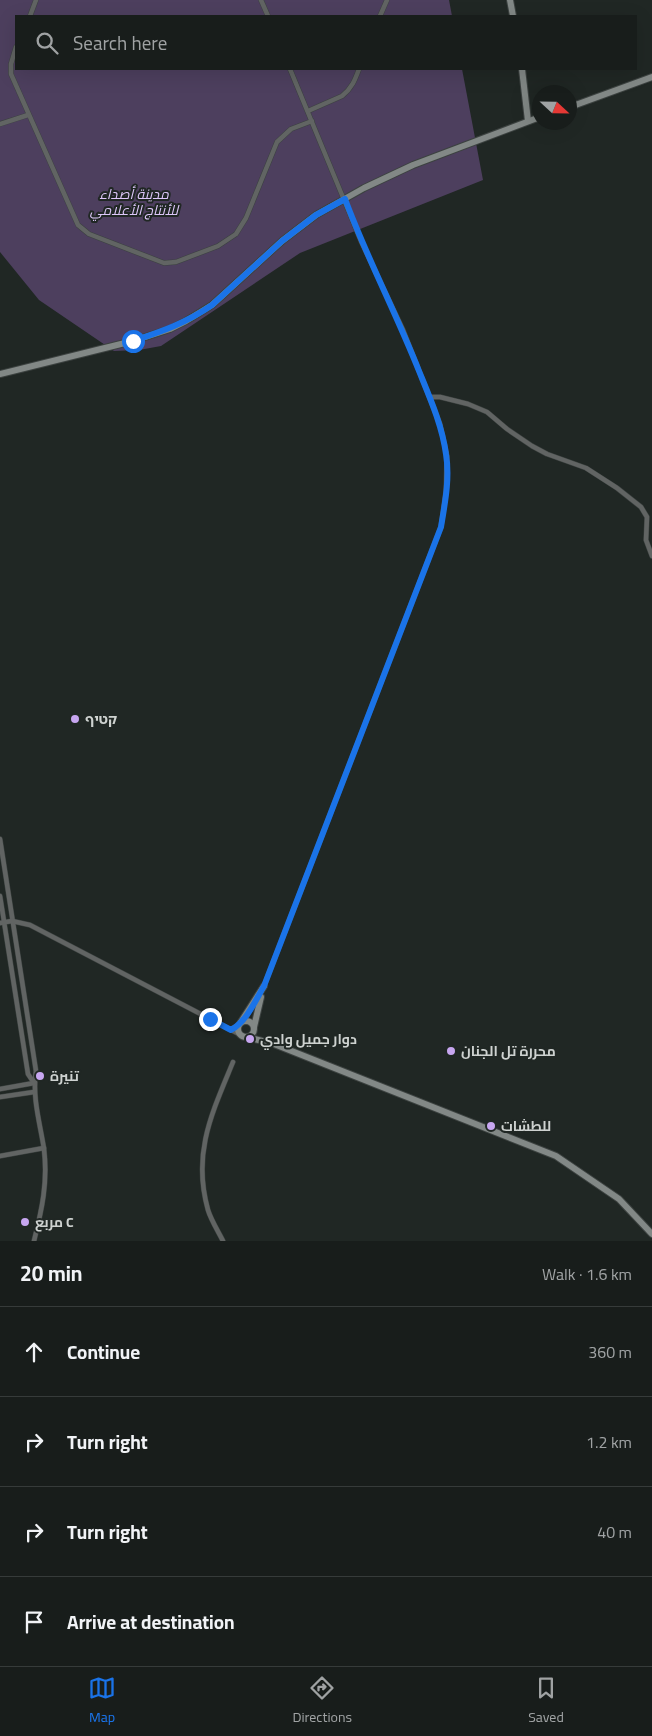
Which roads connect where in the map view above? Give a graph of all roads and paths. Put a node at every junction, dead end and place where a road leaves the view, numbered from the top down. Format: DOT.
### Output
graph roads {
  1 [pos="36,0"];
  2 [pos="260,0"];
  3 [pos="387,0"];
  4 [pos="510,0"];
  5 [pos="30,15"];
  6 [pos="268,15"];
  7 [pos="380,15"];
  8 [pos="513,15"];
  9 [pos="15,50"];
  10 [pos="290,70"];
  11 [pos="360,70"];
  12 [pos="522,70"];
  13 [pos="652,77"];
  14 [pos="577,104"];
  15 [pos="308,111"];
  16 [pos="28,115"];
  17 [pos="532,120"];
  18 [pos="312,121"];
  19 [pos="528,121"];
  20 [pos="0,124"];
  21 [pos="345,199"];
  22 [pos="0,374"];
  23 [pos="430,397"];
  24 [pos="652,556"];
  25 [pos="0,839"];
  26 [pos="0,896"];
  27 [pos="12,921"];
  28 [pos="2,923"];
  29 [pos="264,986"];
  30 [pos="240,1024"];
  31 [pos="254,1028"];
  32 [pos="231,1030"];
  33 [pos="239,1034"];
  34 [pos="247,1037"];
  35 [pos="274,1044"];
  36 [pos="232,1062"];
  37 [pos="34,1083"];
  38 [pos="0,1089"];
  39 [pos="34,1092"];
  40 [pos="0,1097"];
  41 [pos="44,1148"];
  42 [pos="0,1156"];
  43 [pos="652,1234"];
  44 [pos="34,1241"];
  45 [pos="223,1241"];
  1 -- 5 [label="street"];
  2 -- 6 [label="street"];
  3 -- 7 [label="street"];
  4 -- 8 [label="main road"];
  9 -- 16 [label="street"];
  10 -- 15 [label="street"];
  11 -- 15 [label="street"];
  12 -- 19 [label="main road"];
  13 -- 14 [label="main road"];
  15 -- 18 [label="street"];
  16 -- 18 [label="street"];
  16 -- 20 [label="street"];
  17 -- 19 [label="main road"];
  18 -- 21 [label="street"];
  19 -- 21 [label="main road"];
  21 -- 22 [label="main road"];
  21 -- 23 [label="street"];
  23 -- 24 [label="street"];
  23 -- 29 [label="street"];
  25 -- 27 [label="street"];
  26 -- 28 [label="street"];
  27 -- 28 [label="street"];
  27 -- 32 [label="street"];
  27 -- 37 [label="street"];
  28 -- 37 [label="street"];
  29 -- 30 [label="main road"];
  29 -- 31 [label="main road"];
  30 -- 31 [label="main road"];
  30 -- 32 [label="street"];
  30 -- 33 [label="main road"];
  31 -- 34 [label="main road"];
  31 -- 35 [label="main road"];
  32 -- 33 [label="street"];
  33 -- 34 [label="main road"];
  34 -- 35 [label="main road"];
  35 -- 43 [label="main road"];
  36 -- 45 [label="street"];
  37 -- 38 [label="street"];
  37 -- 39 [label="street"];
  39 -- 40 [label="street"];
  39 -- 41 [label="street"];
  41 -- 42 [label="street"];
  41 -- 44 [label="street"];
}
